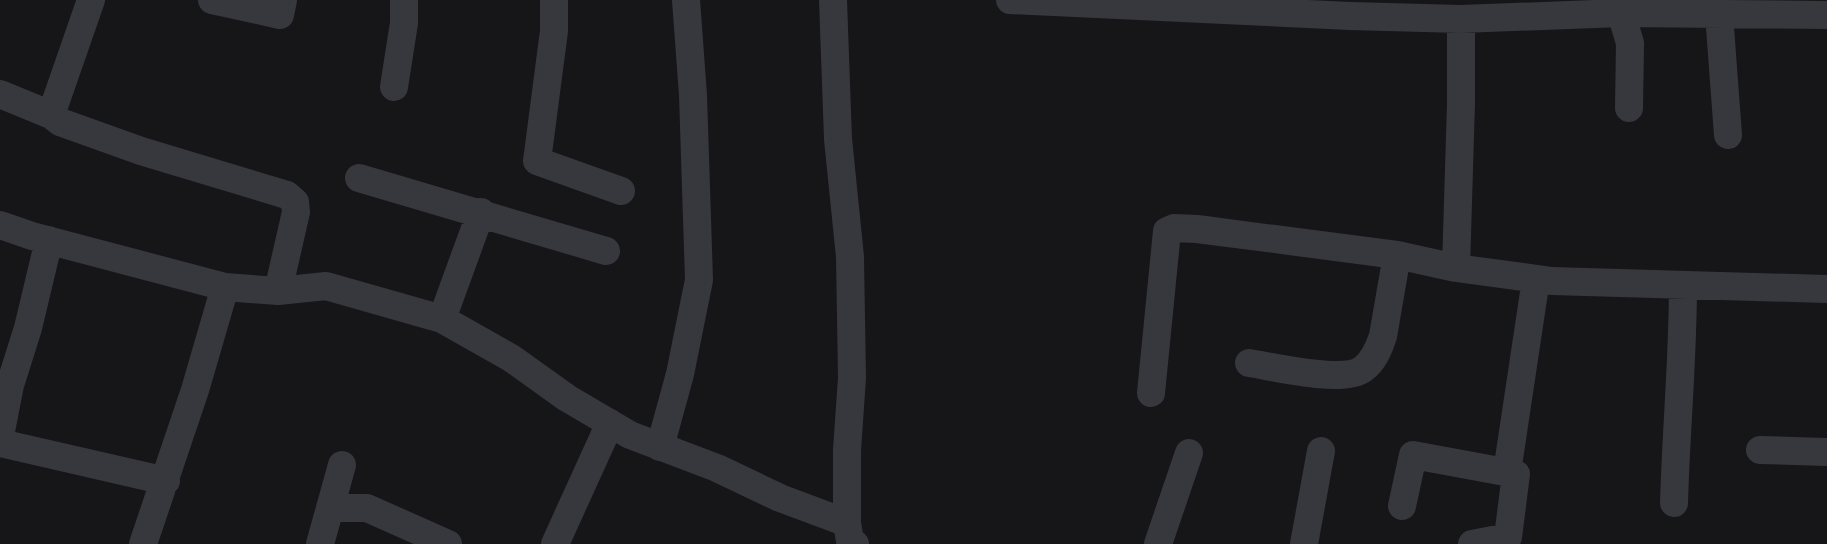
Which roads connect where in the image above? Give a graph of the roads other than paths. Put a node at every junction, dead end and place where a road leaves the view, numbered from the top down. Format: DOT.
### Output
graph roads {
  1 [pos="91,0"];
  2 [pos="212,0"];
  3 [pos="283,0"];
  4 [pos="404,0"];
  5 [pos="554,0"];
  6 [pos="686,0"];
  7 [pos="833,0"];
  8 [pos="1010,0"];
  9 [pos="1621,6"];
  10 [pos="1719,14"];
  11 [pos="1827,15"];
  12 [pos="1461,19"];
  13 [pos="394,87"];
  14 [pos="0,94"];
  15 [pos="1629,108"];
  16 [pos="51,116"];
  17 [pos="1728,135"];
  18 [pos="359,178"];
  19 [pos="621,191"];
  20 [pos="481,212"];
  21 [pos="0,225"];
  22 [pos="49,240"];
  23 [pos="606,251"];
  24 [pos="1397,255"];
  25 [pos="1456,268"];
  26 [pos="1536,279"];
  27 [pos="1683,285"];
  28 [pos="225,287"];
  29 [pos="1827,289"];
  30 [pos="278,291"];
  31 [pos="442,319"];
  32 [pos="1249,363"];
  33 [pos="1151,393"];
  34 [pos="610,423"];
  35 [pos="0,436"];
  36 [pos="0,443"];
  37 [pos="660,447"];
  38 [pos="1760,450"];
  39 [pos="1321,451"];
  40 [pos="1827,452"];
  41 [pos="1189,453"];
  42 [pos="342,465"];
  43 [pos="1508,472"];
  44 [pos="166,481"];
  45 [pos="1674,503"];
  46 [pos="1402,506"];
  47 [pos="330,508"];
  48 [pos="851,534"];
  49 [pos="143,544"];
  50 [pos="320,544"];
  51 [pos="448,544"];
  52 [pos="555,544"];
  53 [pos="1158,544"];
  54 [pos="1304,544"];
  55 [pos="1472,544"];
  1 -- 16 [label="street"];
  2 -- 3 [label="street"];
  4 -- 13 [label="street"];
  5 -- 19 [label="street"];
  6 -- 37 [label="street"];
  7 -- 48 [label="street"];
  8 -- 12 [label="street"];
  9 -- 10 [label="street"];
  9 -- 12 [label="street"];
  9 -- 15 [label="street"];
  10 -- 11 [label="street"];
  10 -- 17 [label="street"];
  12 -- 25 [label="street"];
  14 -- 16 [label="street"];
  16 -- 30 [label="street"];
  18 -- 20 [label="street"];
  20 -- 23 [label="street"];
  20 -- 31 [label="street"];
  21 -- 22 [label="street"];
  22 -- 28 [label="street"];
  22 -- 35 [label="street"];
  24 -- 25 [label="street"];
  24 -- 32 [label="street"];
  24 -- 33 [label="street"];
  25 -- 26 [label="street"];
  26 -- 27 [label="street"];
  26 -- 43 [label="street"];
  27 -- 29 [label="street"];
  27 -- 45 [label="street"];
  28 -- 30 [label="street"];
  28 -- 44 [label="street"];
  30 -- 31 [label="street"];
  31 -- 34 [label="street"];
  34 -- 37 [label="street"];
  34 -- 52 [label="street"];
  36 -- 44 [label="street"];
  37 -- 48 [label="street"];
  38 -- 40 [label="street"];
  39 -- 54 [label="street"];
  41 -- 53 [label="street"];
  42 -- 47 [label="street"];
  43 -- 46 [label="street"];
  43 -- 55 [label="street"];
  44 -- 49 [label="street"];
  47 -- 50 [label="street"];
  47 -- 51 [label="street"];
}
